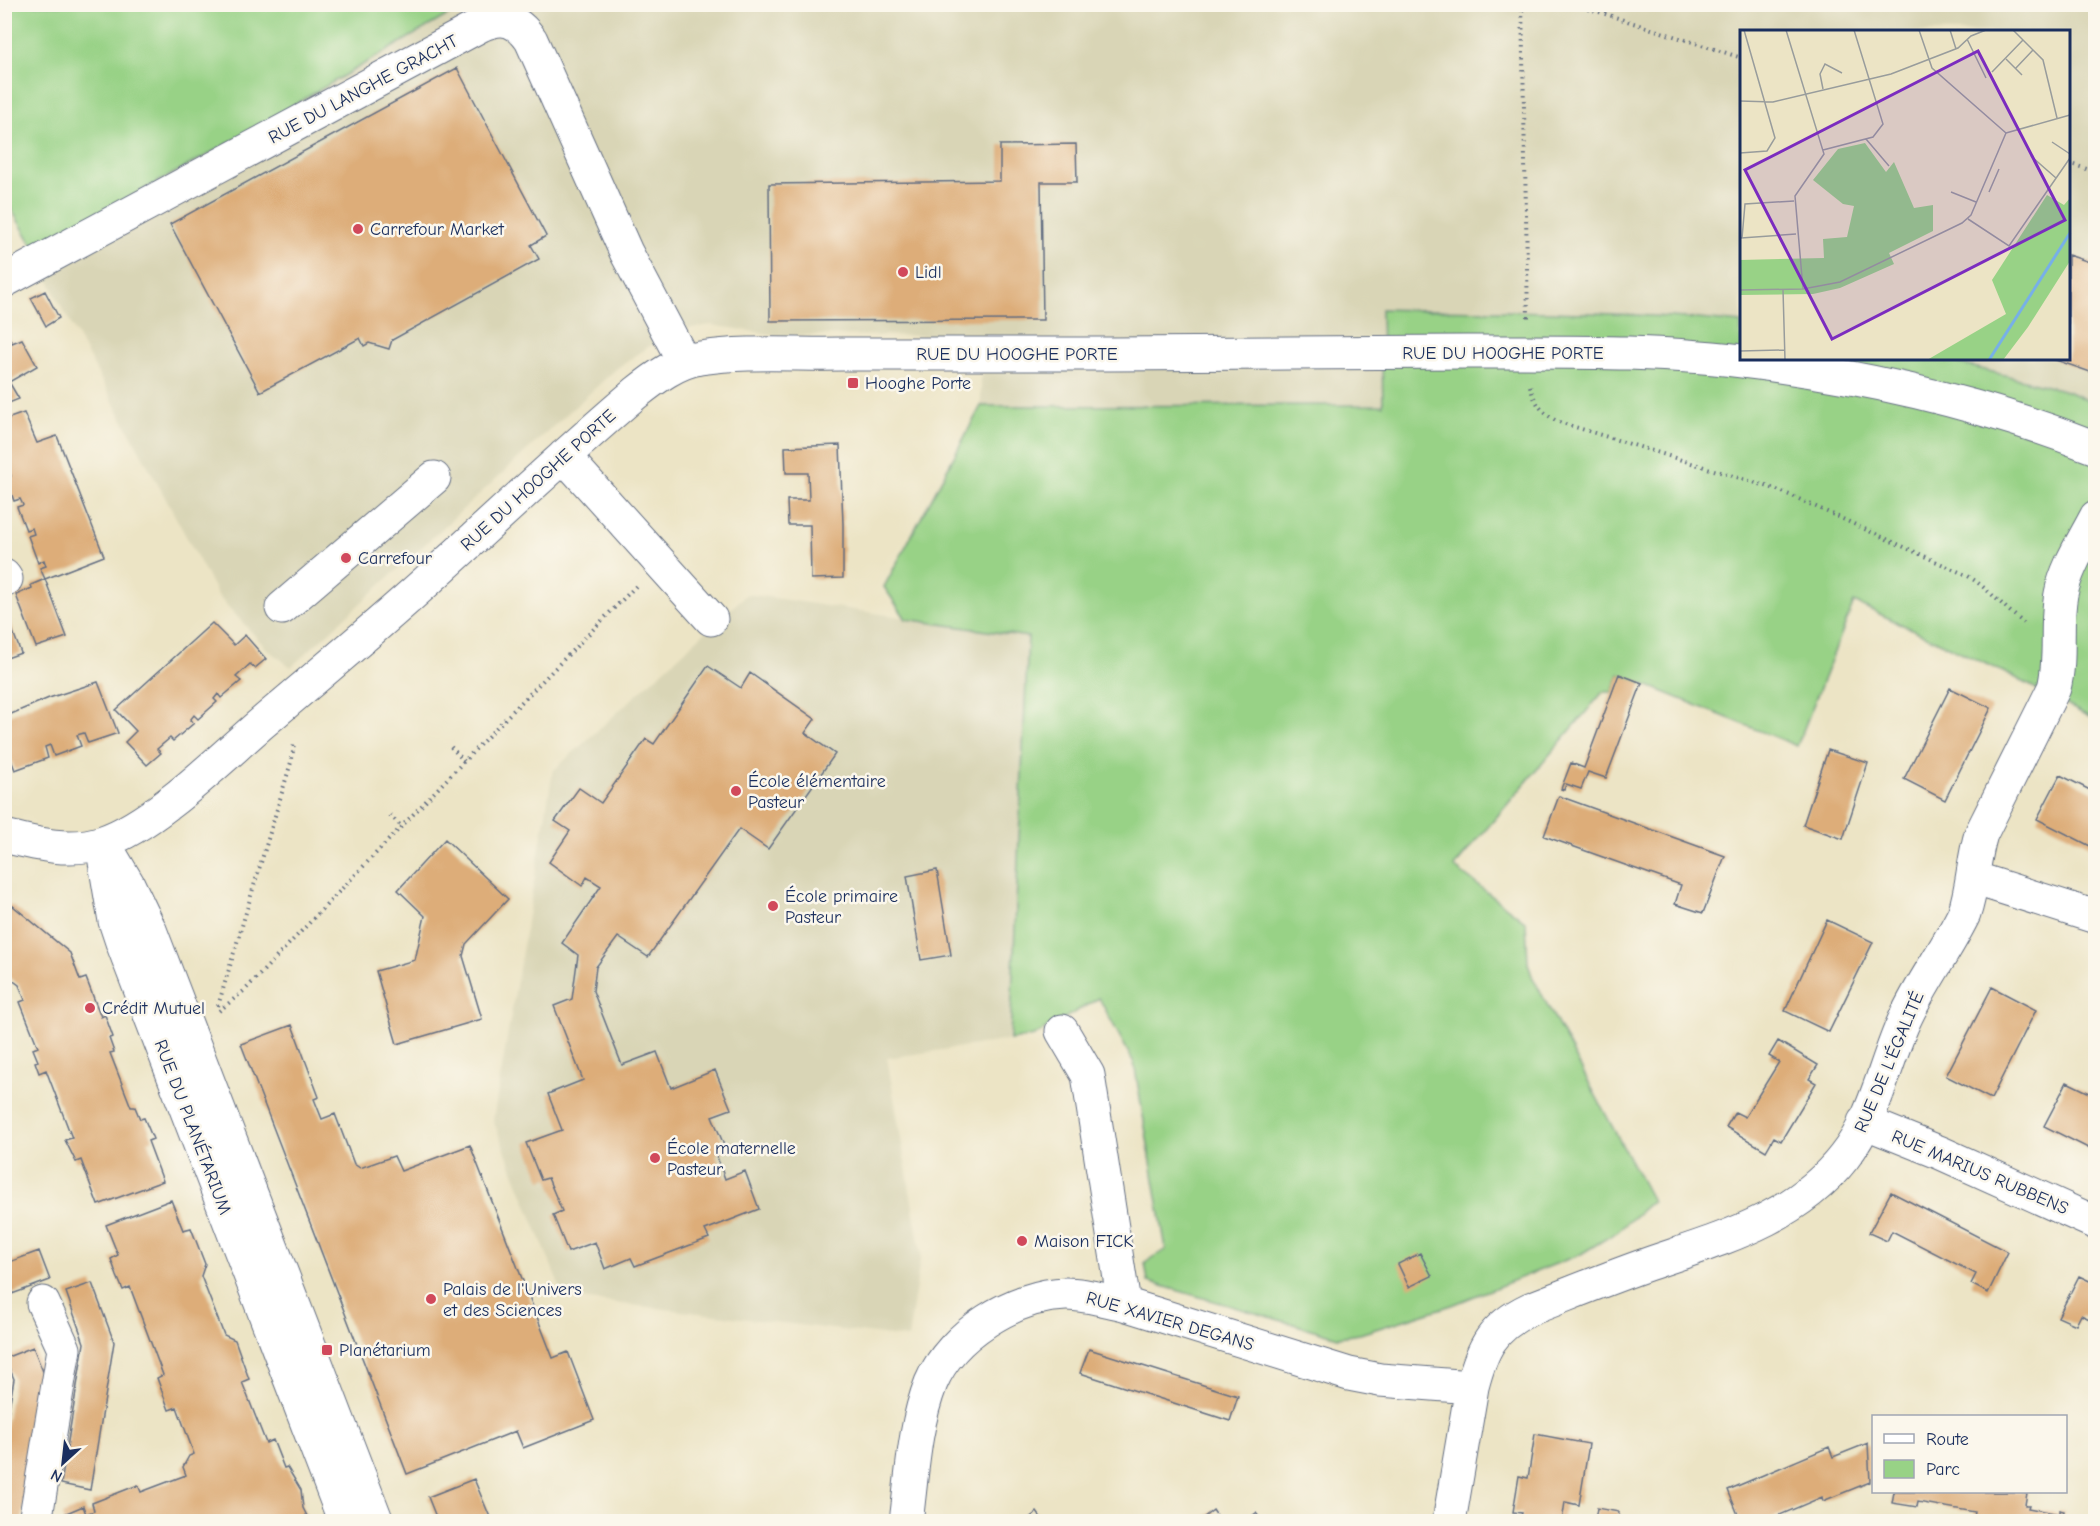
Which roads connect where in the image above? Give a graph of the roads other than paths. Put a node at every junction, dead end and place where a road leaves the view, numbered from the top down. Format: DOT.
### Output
graph roads {
  1 [pos="4,281"];
  2 [pos="684,362"];
  3 [pos="2096,448"];
  4 [pos="564,456"];
  5 [pos="434,478"];
  6 [pos="2096,517"];
  7 [pos="282,608"];
  8 [pos="711,619"];
  9 [pos="4,836"];
  10 [pos="103,842"];
  11 [pos="1973,878"];
  12 [pos="2096,916"];
  13 [pos="1062,1031"];
  14 [pos="1864,1122"];
  15 [pos="2096,1223"];
  16 [pos="43,1303"];
  17 [pos="1124,1304"];
  18 [pos="1472,1387"];
  19 [pos="34,1521"];
  20 [pos="345,1521"];
  21 [pos="377,1521"];
  22 [pos="906,1521"];
  23 [pos="1449,1521"];
  1 -- 2 [label="street, RUE DU LANGHE GRACHT"];
  2 -- 3 [label="street, RUE DU HOOGHE PORTE"];
  2 -- 4 [label="street, RUE DU HOOGHE PORTE"];
  4 -- 8 [label="street"];
  4 -- 10 [label="street, RUE DU HOOGHE PORTE"];
  5 -- 7 [label="street"];
  6 -- 11 [label="street, RUE DE L'ÉGALITÉ"];
  9 -- 10 [label="street, RUE DU HOOGHE PORTE"];
  10 -- 20 [label="street, RUE DU PLANÉTARIUM"];
  10 -- 21 [label="street, RUE DU PLANÉTARIUM"];
  11 -- 12 [label="street"];
  11 -- 14 [label="street, RUE DE L'ÉGALITÉ"];
  13 -- 17 [label="street"];
  14 -- 15 [label="street, RUE MARIUS RUBBENS"];
  14 -- 18 [label="street, RUE DE L'ÉGALITÉ"];
  16 -- 19 [label="street"];
  17 -- 18 [label="street, RUE XAVIER DEGANS"];
  17 -- 22 [label="street, RUE XAVIER DEGANS"];
  18 -- 23 [label="street, RUE DE L'ÉGALITÉ"];
}
